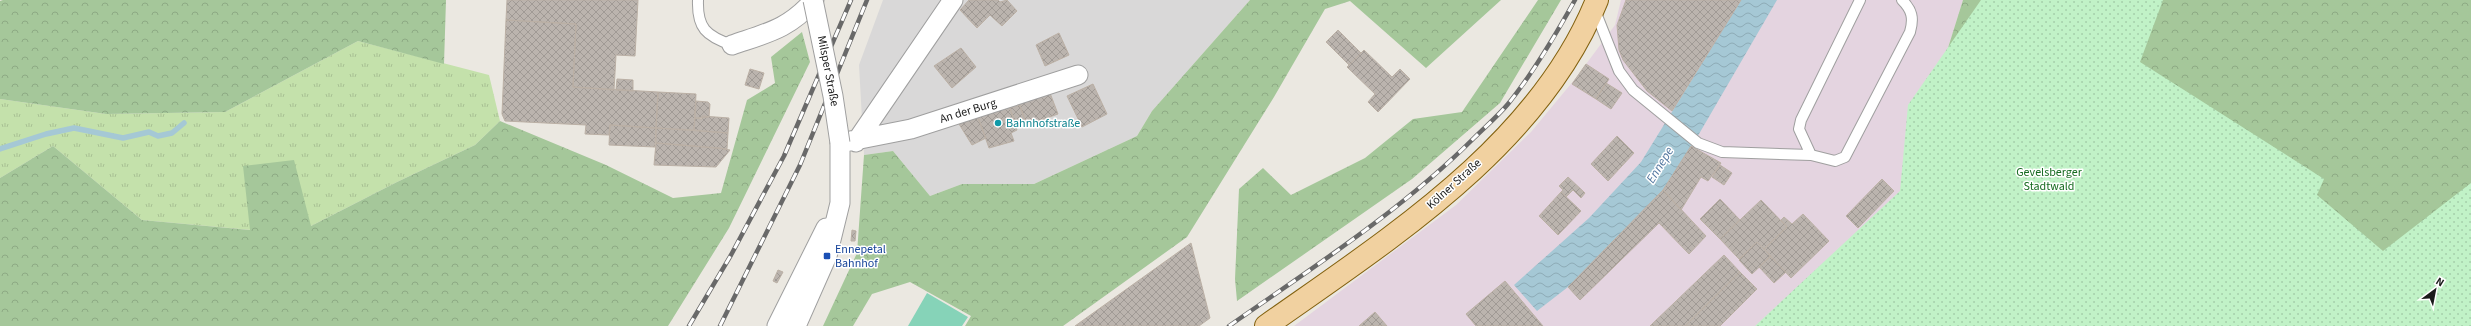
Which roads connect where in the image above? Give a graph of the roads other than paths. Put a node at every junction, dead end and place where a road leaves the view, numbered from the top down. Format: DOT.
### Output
graph roads {
  1 [pos="698,0"];
  2 [pos="814,0"];
  3 [pos="953,0"];
  4 [pos="1860,0"];
  5 [pos="1902,0"];
  6 [pos="1596,4"];
  7 [pos="732,45"];
  8 [pos="1078,75"];
  9 [pos="848,142"];
  10 [pos="1811,155"];
  11 [pos="840,202"];
  12 [pos="777,326"];
  13 [pos="796,326"];
  14 [pos="1266,326"];
  1 -- 7 [label="lane"];
  2 -- 7 [label="street"];
  2 -- 9 [label="street, Milsper Straße, bridge"];
  3 -- 9 [label="street"];
  4 -- 10 [label="lane"];
  5 -- 10 [label="lane"];
  6 -- 10 [label="lane"];
  6 -- 14 [label="main road, Kölner Straße"];
  8 -- 9 [label="street, An der Burg"];
  9 -- 11 [label="street"];
  11 -- 12 [label="street"];
  11 -- 13 [label="street"];
}
